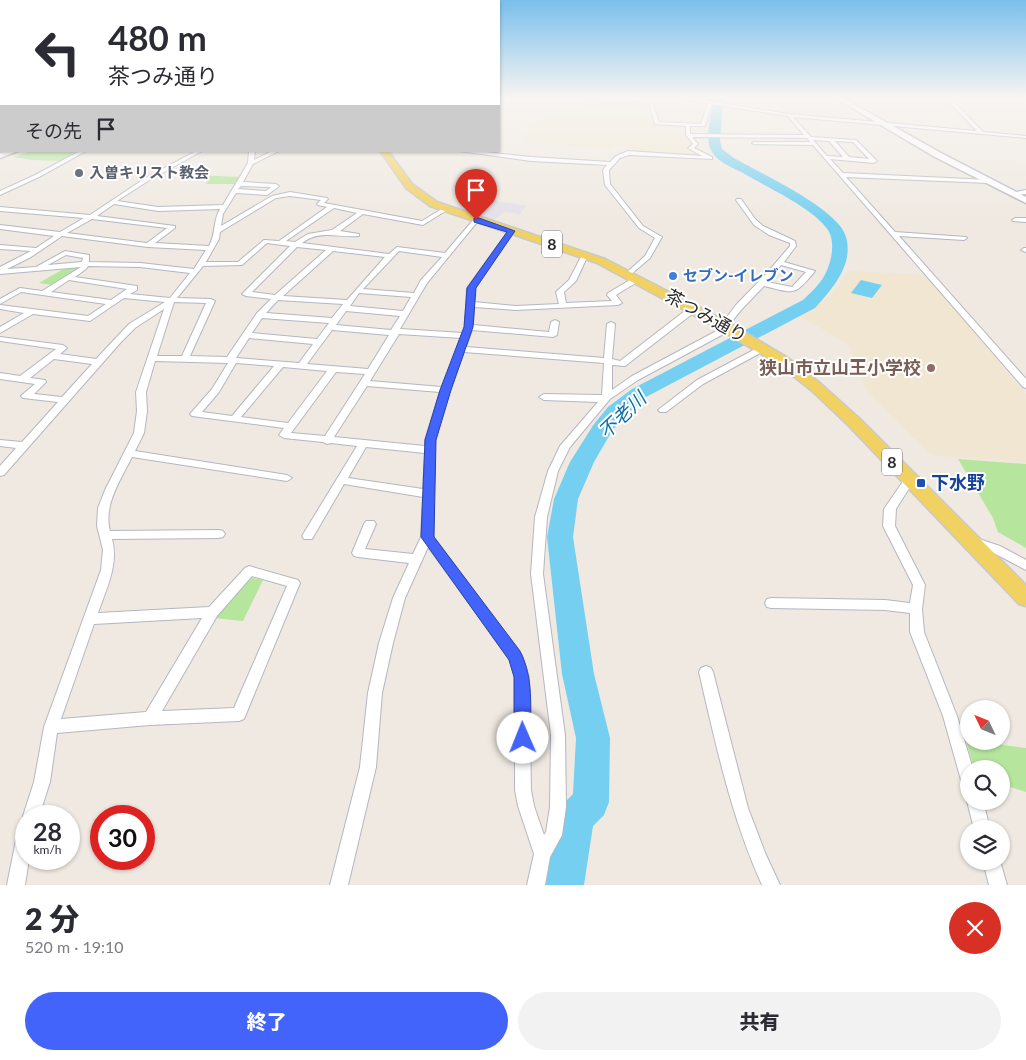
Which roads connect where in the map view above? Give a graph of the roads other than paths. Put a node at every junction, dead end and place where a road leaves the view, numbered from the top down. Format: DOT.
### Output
graph roads {
  1 [pos="692,139"];
  2 [pos="798,139"];
  3 [pos="910,139"];
  4 [pos="810,140"];
  5 [pos="831,140"];
  6 [pos="728,142"];
  7 [pos="738,142"];
  8 [pos="747,143"];
  9 [pos="13,152"];
  10 [pos="82,152"];
  11 [pos="198,152"];
  12 [pos="252,152"];
  13 [pos="275,152"];
  14 [pos="385,152"];
  15 [pos="471,152"];
  16 [pos="0,156"];
  17 [pos="825,157"];
  18 [pos="848,159"];
  19 [pos="251,163"];
  20 [pos="611,164"];
  21 [pos="841,175"];
  22 [pos="988,181"];
  23 [pos="241,184"];
  24 [pos="0,188"];
  25 [pos="9,189"];
  26 [pos="236,190"];
  27 [pos="1026,192"];
  28 [pos="0,193"];
  29 [pos="1013,193"];
  30 [pos="738,200"];
  31 [pos="1026,200"];
  32 [pos="113,202"];
  33 [pos="224,206"];
  34 [pos="333,206"];
  35 [pos="0,209"];
  36 [pos="445,209"];
  37 [pos="362,212"];
  38 [pos="91,217"];
  39 [pos="476,220"];
  40 [pos="1015,220"];
  41 [pos="1026,220"];
  42 [pos="0,227"];
  43 [pos="219,230"];
  44 [pos="511,231"];
  45 [pos="334,232"];
  46 [pos="61,234"];
  47 [pos="892,234"];
  48 [pos="357,235"];
  49 [pos="964,238"];
  50 [pos="281,242"];
  51 [pos="298,244"];
  52 [pos="148,245"];
  53 [pos="0,247"];
  54 [pos="210,248"];
  55 [pos="333,248"];
  56 [pos="38,250"];
  57 [pos="446,255"];
  58 [pos="585,255"];
  59 [pos="391,256"];
  60 [pos="780,263"];
  61 [pos="86,264"];
  62 [pos="202,264"];
  63 [pos="36,270"];
  64 [pos="0,271"];
  65 [pos="196,271"];
  66 [pos="633,276"];
  67 [pos="67,278"];
  68 [pos="762,283"];
  69 [pos="357,291"];
  70 [pos="44,293"];
  71 [pos="416,295"];
  72 [pos="124,296"];
  73 [pos="276,298"];
  74 [pos="170,301"];
  75 [pos="0,302"];
  76 [pos="113,303"];
  77 [pos="470,304"];
  78 [pos="346,305"];
  79 [pos="563,305"];
  80 [pos="0,307"];
  81 [pos="692,309"];
  82 [pos="30,312"];
  83 [pos="406,314"];
  84 [pos="260,315"];
  85 [pos="555,322"];
  86 [pos="332,324"];
  87 [pos="611,324"];
  88 [pos="469,327"];
  89 [pos="728,328"];
  90 [pos="0,332"];
  91 [pos="395,332"];
  92 [pos="246,335"];
  93 [pos="466,336"];
  94 [pos="0,339"];
  95 [pos="319,342"];
  96 [pos="763,348"];
  97 [pos="460,349"];
  98 [pos="53,356"];
  99 [pos="152,358"];
  100 [pos="185,358"];
  101 [pos="232,360"];
  102 [pos="98,362"];
  103 [pos="608,362"];
  104 [pos="281,364"];
  105 [pos="301,366"];
  106 [pos="333,369"];
  107 [pos="370,372"];
  108 [pos="0,376"];
  109 [pos="22,379"];
  110 [pos="364,383"];
  111 [pos="1026,385"];
  112 [pos="445,390"];
  113 [pos="544,397"];
  114 [pos="607,397"];
  115 [pos="66,400"];
  116 [pos="663,410"];
  117 [pos="235,418"];
  118 [pos="291,426"];
  119 [pos="327,441"];
  120 [pos="0,443"];
  121 [pos="362,445"];
  122 [pos="25,446"];
  123 [pos="429,450"];
  124 [pos="129,454"];
  125 [pos="0,473"];
  126 [pos="287,478"];
  127 [pos="910,479"];
  128 [pos="341,480"];
  129 [pos="429,494"];
  130 [pos="370,524"];
  131 [pos="219,534"];
  132 [pos="106,536"];
  133 [pos="308,536"];
  134 [pos="427,537"];
  135 [pos="968,540"];
  136 [pos="415,559"];
  137 [pos="1026,566"];
  138 [pos="1026,598"];
  139 [pos="771,603"];
  140 [pos="916,609"];
  141 [pos="212,612"];
  142 [pos="91,618"];
  143 [pos="706,672"];
  144 [pos="150,718"];
  145 [pos="51,727"];
  146 [pos="963,760"];
  147 [pos="35,805"];
  148 [pos="542,854"];
  149 [pos="19,870"];
  150 [pos="994,870"];
  151 [pos="16,885"];
  152 [pos="340,885"];
  153 [pos="536,885"];
  154 [pos="771,885"];
  155 [pos="998,885"];
  1 -- 20 [label="street"];
  2 -- 4 [label="street"];
  3 -- 22 [label="street"];
  4 -- 5 [label="street"];
  4 -- 8 [label="street"];
  4 -- 17 [label="street"];
  5 -- 18 [label="street"];
  5 -- 18 [label="street"];
  6 -- 7 [label="street"];
  9 -- 16 [label="street"];
  10 -- 25 [label="street"];
  11 -- 32 [label="street"];
  12 -- 19 [label="street"];
  13 -- 19 [label="street"];
  14 -- 36 [label="main road, 茶つみ通り / 8"];
  15 -- 20 [label="street"];
  17 -- 18 [label="street"];
  17 -- 21 [label="street"];
  19 -- 23 [label="street"];
  20 -- 66 [label="street"];
  21 -- 22 [label="street"];
  21 -- 47 [label="street"];
  22 -- 29 [label="street"];
  23 -- 26 [label="street"];
  23 -- 26 [label="street"];
  24 -- 25 [label="street"];
  25 -- 28 [label="street"];
  26 -- 33 [label="street"];
  27 -- 29 [label="street"];
  29 -- 31 [label="street"];
  30 -- 60 [label="street"];
  32 -- 33 [label="street"];
  32 -- 38 [label="street"];
  33 -- 43 [label="street"];
  34 -- 37 [label="street"];
  34 -- 43 [label="street"];
  34 -- 50 [label="street"];
  35 -- 38 [label="street"];
  36 -- 37 [label="street"];
  36 -- 39 [label="main road, 茶つみ通り / 8"];
  37 -- 45 [label="street"];
  38 -- 46 [label="street"];
  38 -- 52 [label="street"];
  39 -- 44 [label="main road, 茶つみ通り / 8"];
  39 -- 57 [label="street"];
  40 -- 41 [label="street"];
  42 -- 46 [label="street"];
  43 -- 54 [label="street"];
  44 -- 58 [label="main road, 茶つみ通り / 8"];
  44 -- 77 [label="street"];
  45 -- 48 [label="street"];
  45 -- 51 [label="street"];
  46 -- 52 [label="street"];
  46 -- 56 [label="street"];
  47 -- 49 [label="street"];
  47 -- 111 [label="street"];
  50 -- 51 [label="street"];
  50 -- 62 [label="street"];
  51 -- 55 [label="street"];
  51 -- 73 [label="street"];
  52 -- 54 [label="street"];
  53 -- 56 [label="street"];
  54 -- 62 [label="street"];
  55 -- 59 [label="street"];
  55 -- 73 [label="street"];
  56 -- 64 [label="street"];
  57 -- 59 [label="street"];
  57 -- 71 [label="street"];
  58 -- 66 [label="main road, 茶つみ通り / 8"];
  58 -- 79 [label="street"];
  59 -- 69 [label="street"];
  60 -- 68 [label="street"];
  60 -- 68 [label="street"];
  61 -- 63 [label="street"];
  61 -- 63 [label="street"];
  61 -- 65 [label="street"];
  61 -- 67 [label="street"];
  62 -- 65 [label="street"];
  63 -- 64 [label="street"];
  65 -- 74 [label="street"];
  66 -- 79 [label="street"];
  66 -- 81 [label="main road, 茶つみ通り / 8"];
  67 -- 70 [label="street"];
  67 -- 72 [label="street"];
  68 -- 89 [label="street"];
  69 -- 71 [label="street"];
  69 -- 78 [label="street"];
  70 -- 75 [label="street"];
  70 -- 76 [label="street"];
  71 -- 83 [label="street"];
  72 -- 74 [label="street"];
  72 -- 76 [label="street"];
  73 -- 78 [label="street"];
  73 -- 84 [label="street"];
  74 -- 99 [label="street"];
  74 -- 100 [label="street"];
  74 -- 102 [label="street"];
  76 -- 82 [label="street"];
  77 -- 79 [label="street"];
  77 -- 88 [label="street"];
  78 -- 83 [label="street"];
  78 -- 86 [label="street"];
  80 -- 82 [label="street"];
  81 -- 89 [label="main road, 茶つみ通り / 8"];
  81 -- 103 [label="street"];
  82 -- 90 [label="street"];
  83 -- 91 [label="street"];
  84 -- 86 [label="street"];
  84 -- 92 [label="street"];
  85 -- 88 [label="street"];
  86 -- 91 [label="street"];
  86 -- 95 [label="street"];
  87 -- 103 [label="street"];
  88 -- 93 [label="street"];
  89 -- 96 [label="main road, 茶つみ通り / 8"];
  89 -- 114 [label="street"];
  91 -- 93 [label="street"];
  91 -- 107 [label="street"];
  92 -- 95 [label="street"];
  92 -- 101 [label="street"];
  93 -- 97 [label="street"];
  94 -- 98 [label="street"];
  95 -- 105 [label="street"];
  96 -- 116 [label="street"];
  96 -- 127 [label="main road, 茶つみ通り / 8"];
  97 -- 103 [label="street"];
  97 -- 112 [label="street"];
  98 -- 102 [label="street"];
  98 -- 109 [label="street"];
  99 -- 100 [label="street"];
  99 -- 124 [label="street"];
  100 -- 101 [label="street"];
  101 -- 104 [label="street"];
  101 -- 117 [label="street"];
  102 -- 115 [label="street"];
  103 -- 114 [label="street"];
  104 -- 105 [label="street"];
  104 -- 117 [label="street"];
  105 -- 106 [label="street"];
  106 -- 107 [label="street"];
  106 -- 118 [label="street"];
  107 -- 110 [label="street"];
  108 -- 109 [label="street"];
  109 -- 115 [label="street"];
  110 -- 112 [label="street"];
  110 -- 119 [label="street"];
  112 -- 123 [label="street"];
  113 -- 114 [label="street"];
  114 -- 148 [label="street"];
  115 -- 122 [label="street"];
  117 -- 118 [label="street"];
  118 -- 119 [label="street"];
  119 -- 121 [label="street"];
  120 -- 122 [label="street"];
  121 -- 123 [label="street"];
  121 -- 128 [label="street"];
  122 -- 125 [label="street"];
  123 -- 129 [label="street"];
  124 -- 126 [label="street"];
  124 -- 132 [label="street"];
  127 -- 135 [label="main road, 茶つみ通り / 8"];
  127 -- 140 [label="street"];
  128 -- 129 [label="street"];
  128 -- 133 [label="street"];
  129 -- 134 [label="street"];
  130 -- 136 [label="street"];
  131 -- 132 [label="street"];
  132 -- 142 [label="street"];
  134 -- 136 [label="street"];
  134 -- 148 [label="street"];
  135 -- 137 [label="street"];
  135 -- 138 [label="main road, 茶つみ通り / 8"];
  136 -- 152 [label="street"];
  139 -- 140 [label="street"];
  140 -- 146 [label="street"];
  141 -- 142 [label="street"];
  141 -- 144 [label="street"];
  141 -- 144 [label="street"];
  142 -- 145 [label="street"];
  143 -- 154 [label="street"];
  144 -- 145 [label="street"];
  145 -- 147 [label="street"];
  148 -- 153 [label="street"];
  149 -- 151 [label="street"];
  150 -- 155 [label="street"];
}
